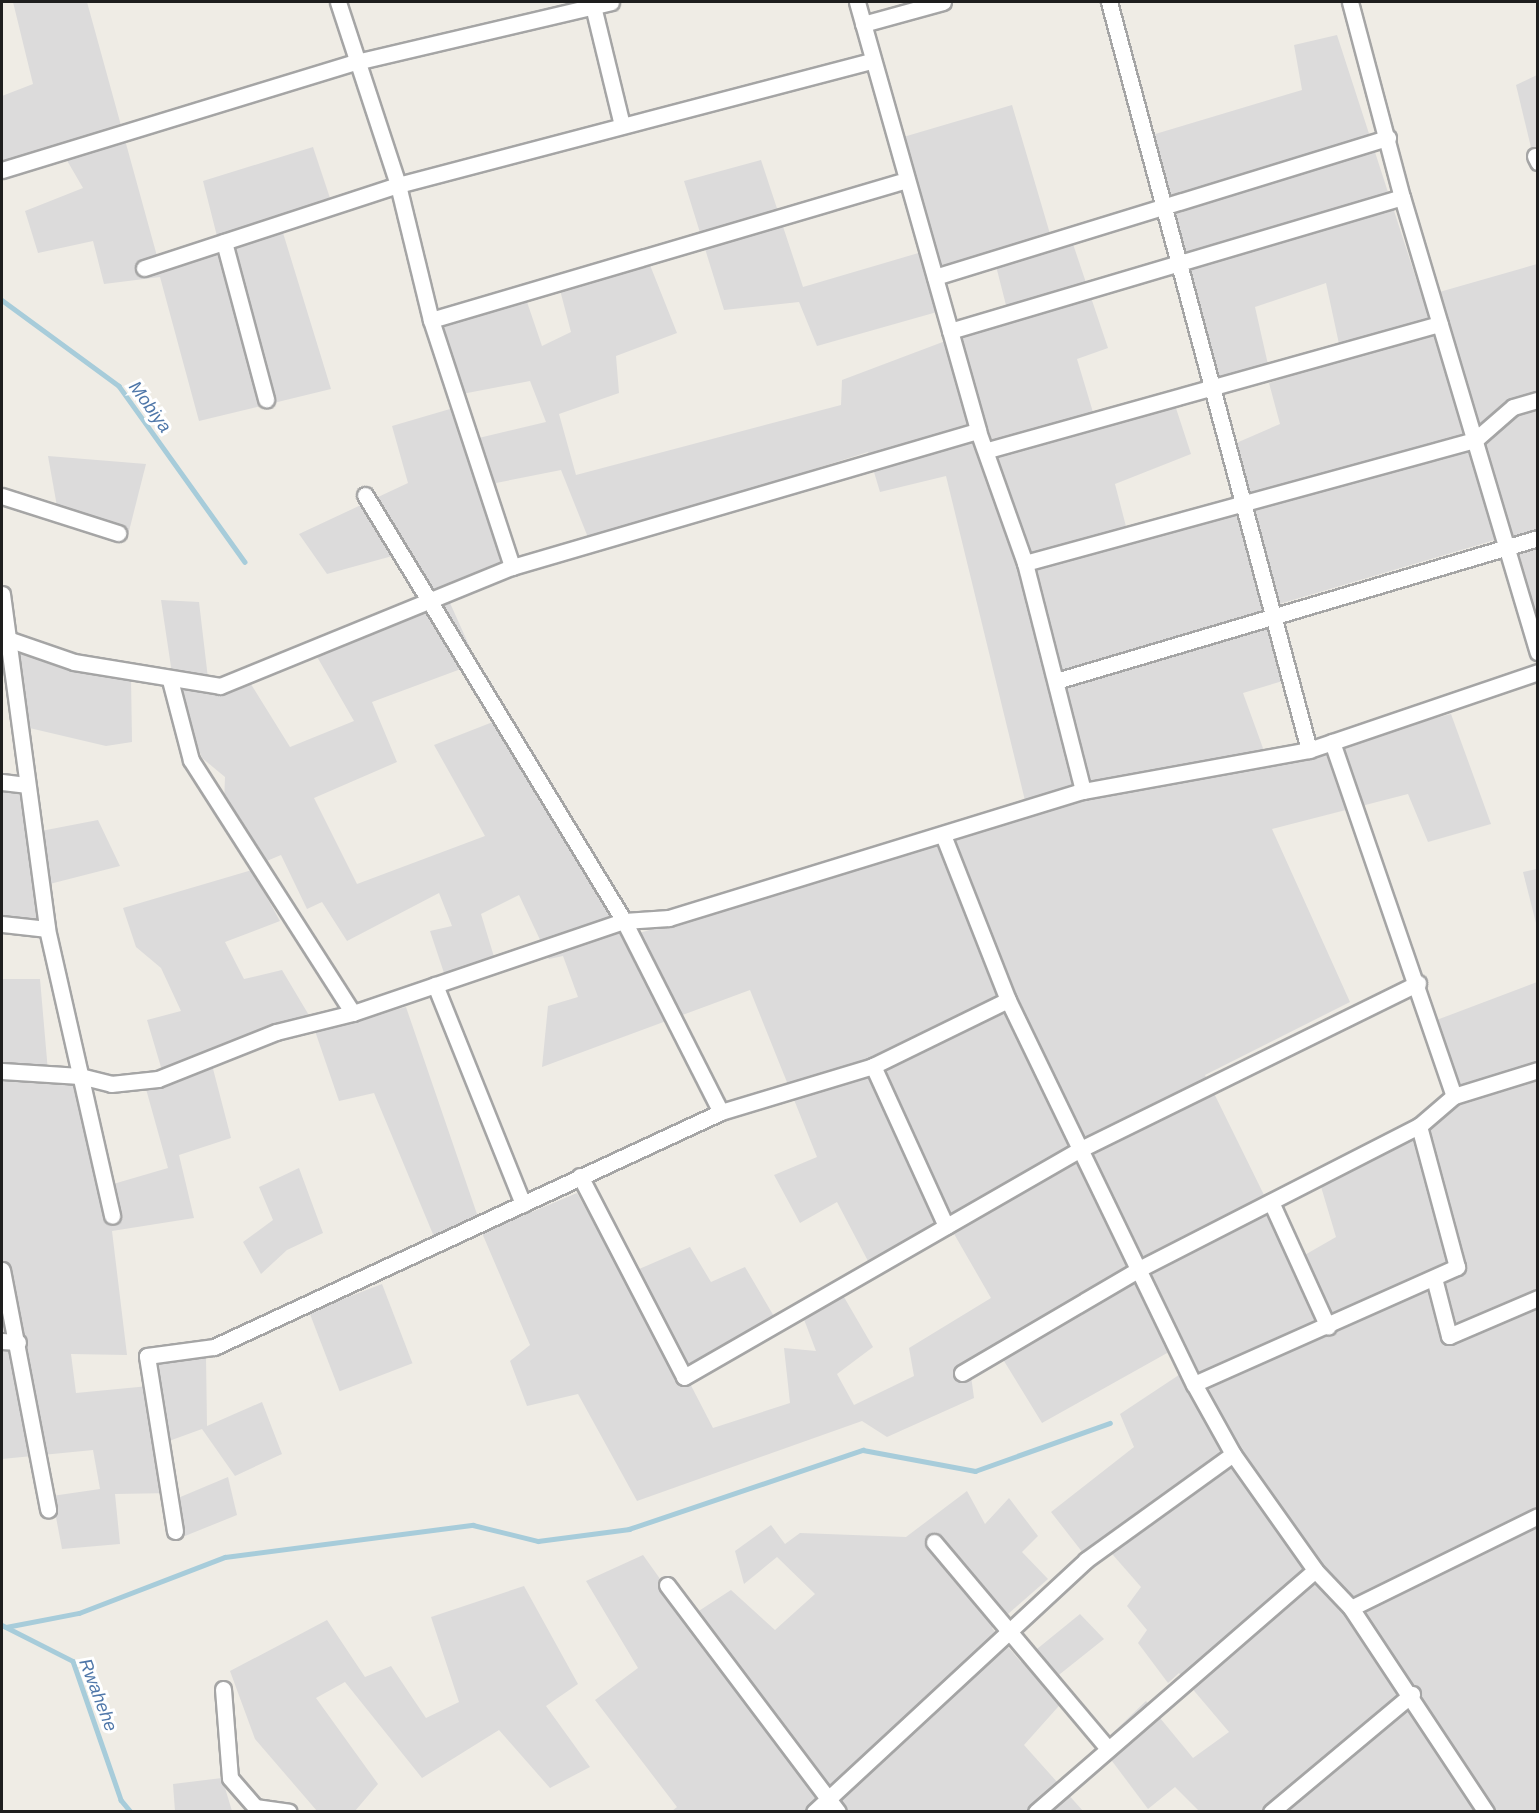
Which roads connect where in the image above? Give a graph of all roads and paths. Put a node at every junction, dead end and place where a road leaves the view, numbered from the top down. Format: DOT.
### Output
graph roads {
  1 [pos="338,2"];
  2 [pos="611,2"];
  3 [pos="857,2"];
  4 [pos="943,2"];
  5 [pos="1109,2"];
  6 [pos="1350,2"];
  7 [pos="592,4"];
  8 [pos="863,24"];
  9 [pos="873,60"];
  10 [pos="356,62"];
  11 [pos="622,125"];
  12 [pos="1388,138"];
  13 [pos="2,170"];
  14 [pos="907,180"];
  15 [pos="398,185"];
  16 [pos="1402,197"];
  17 [pos="1163,205"];
  18 [pos="224,242"];
  19 [pos="1180,267"];
  20 [pos="144,268"];
  21 [pos="934,277"];
  22 [pos="431,320"];
  23 [pos="1440,324"];
  24 [pos="950,331"];
  25 [pos="1213,391"];
  26 [pos="266,399"];
  27 [pos="1538,400"];
  28 [pos="978,431"];
  29 [pos="1475,440"];
  30 [pos="988,450"];
  31 [pos="365,495"];
  32 [pos="2,496"];
  33 [pos="1243,504"];
  34 [pos="118,533"];
  35 [pos="1538,538"];
  36 [pos="1507,548"];
  37 [pos="1025,563"];
  38 [pos="512,567"];
  39 [pos="2,594"];
  40 [pos="432,599"];
  41 [pos="1273,615"];
  42 [pos="4,638"];
  43 [pos="1538,652"];
  44 [pos="1538,672"];
  45 [pos="170,680"];
  46 [pos="1056,681"];
  47 [pos="1332,742"];
  48 [pos="1309,750"];
  49 [pos="2,782"];
  50 [pos="26,785"];
  51 [pos="1083,792"];
  52 [pos="943,835"];
  53 [pos="624,921"];
  54 [pos="2,924"];
  55 [pos="46,929"];
  56 [pos="1418,983"];
  57 [pos="435,986"];
  58 [pos="1008,1000"];
  59 [pos="353,1013"];
  60 [pos="873,1066"];
  61 [pos="1538,1070"];
  62 [pos="2,1071"];
  63 [pos="80,1076"];
  64 [pos="1454,1096"];
  65 [pos="721,1112"];
  66 [pos="1419,1126"];
  67 [pos="1079,1150"];
  68 [pos="580,1176"];
  69 [pos="1271,1202"];
  70 [pos="523,1204"];
  71 [pos="112,1216"];
  72 [pos="946,1226"];
  73 [pos="1141,1268"];
  74 [pos="2,1270"];
  75 [pos="1434,1278"];
  76 [pos="1538,1298"];
  77 [pos="1328,1327"];
  78 [pos="2,1341"];
  79 [pos="18,1342"];
  80 [pos="962,1373"];
  81 [pos="1194,1384"];
  82 [pos="1233,1454"];
  83 [pos="48,1510"];
  84 [pos="1538,1516"];
  85 [pos="175,1531"];
  86 [pos="934,1542"];
  87 [pos="1315,1570"];
  88 [pos="667,1585"];
  89 [pos="1351,1608"];
  90 [pos="1004,1632"];
  91 [pos="223,1689"];
  92 [pos="1412,1694"];
  93 [pos="1106,1746"];
  94 [pos="826,1797"];
  95 [pos="289,1812"];
  96 [pos="814,1812"];
  97 [pos="838,1812"];
  98 [pos="1036,1812"];
  99 [pos="1271,1812"];
  100 [pos="1486,1812"];
  1 -- 10 [label="street"];
  2 -- 7 [label="street"];
  3 -- 8 [label="street"];
  4 -- 8 [label="street"];
  5 -- 17 [label="street"];
  6 -- 12 [label="street"];
  7 -- 10 [label="street"];
  7 -- 11 [label="street"];
  8 -- 9 [label="street"];
  9 -- 11 [label="street"];
  9 -- 14 [label="street"];
  10 -- 13 [label="street"];
  10 -- 15 [label="street"];
  11 -- 15 [label="street"];
  12 -- 16 [label="street"];
  12 -- 17 [label="street"];
  14 -- 21 [label="street"];
  14 -- 22 [label="street"];
  15 -- 18 [label="street"];
  15 -- 22 [label="street"];
  16 -- 19 [label="street"];
  16 -- 23 [label="street"];
  17 -- 19 [label="street"];
  17 -- 21 [label="street"];
  18 -- 20 [label="street"];
  18 -- 26 [label="street"];
  19 -- 24 [label="street"];
  19 -- 25 [label="street"];
  21 -- 24 [label="street"];
  22 -- 38 [label="street"];
  23 -- 25 [label="street"];
  23 -- 29 [label="street"];
  24 -- 28 [label="street"];
  25 -- 30 [label="street"];
  25 -- 33 [label="street"];
  27 -- 29 [label="street"];
  28 -- 30 [label="street"];
  28 -- 38 [label="street"];
  29 -- 33 [label="street"];
  29 -- 36 [label="street"];
  30 -- 37 [label="street"];
  31 -- 40 [label="street"];
  32 -- 34 [label="street"];
  33 -- 37 [label="street"];
  33 -- 41 [label="street"];
  35 -- 36 [label="street"];
  36 -- 41 [label="street"];
  36 -- 43 [label="street"];
  37 -- 46 [label="street"];
  38 -- 40 [label="street"];
  39 -- 42 [label="street"];
  40 -- 45 [label="street"];
  40 -- 53 [label="street"];
  41 -- 46 [label="street"];
  41 -- 48 [label="street"];
  42 -- 45 [label="street"];
  42 -- 50 [label="street"];
  44 -- 47 [label="street"];
  45 -- 59 [label="street"];
  46 -- 51 [label="street"];
  47 -- 48 [label="street"];
  47 -- 56 [label="street"];
  48 -- 51 [label="street"];
  49 -- 50 [label="street"];
  50 -- 55 [label="street"];
  51 -- 52 [label="street"];
  52 -- 53 [label="street"];
  52 -- 58 [label="street"];
  53 -- 57 [label="street"];
  53 -- 65 [label="street"];
  54 -- 55 [label="street"];
  55 -- 63 [label="street"];
  56 -- 64 [label="street"];
  56 -- 67 [label="street"];
  57 -- 59 [label="street"];
  57 -- 70 [label="street"];
  58 -- 60 [label="street"];
  58 -- 67 [label="street"];
  59 -- 63 [label="street"];
  60 -- 65 [label="street"];
  60 -- 72 [label="street"];
  61 -- 64 [label="street"];
  62 -- 63 [label="street"];
  63 -- 71 [label="street"];
  64 -- 66 [label="street"];
  65 -- 68 [label="street"];
  66 -- 69 [label="street"];
  66 -- 75 [label="street"];
  67 -- 72 [label="street"];
  67 -- 73 [label="street"];
  68 -- 70 [label="street"];
  68 -- 72 [label="street"];
  69 -- 73 [label="street"];
  69 -- 77 [label="street"];
  70 -- 85 [label="street"];
  73 -- 80 [label="street"];
  73 -- 81 [label="street"];
  74 -- 79 [label="street"];
  75 -- 76 [label="street"];
  75 -- 77 [label="street"];
  77 -- 81 [label="street"];
  78 -- 79 [label="street"];
  79 -- 83 [label="street"];
  81 -- 82 [label="street"];
  82 -- 87 [label="street"];
  82 -- 90 [label="street"];
  84 -- 89 [label="street"];
  86 -- 90 [label="street"];
  87 -- 89 [label="street"];
  87 -- 93 [label="street"];
  88 -- 94 [label="street"];
  89 -- 92 [label="street"];
  90 -- 93 [label="street"];
  90 -- 94 [label="street"];
  91 -- 95 [label="street"];
  92 -- 99 [label="street"];
  92 -- 100 [label="street"];
  93 -- 98 [label="street"];
  94 -- 96 [label="street"];
  94 -- 97 [label="street"];
}
